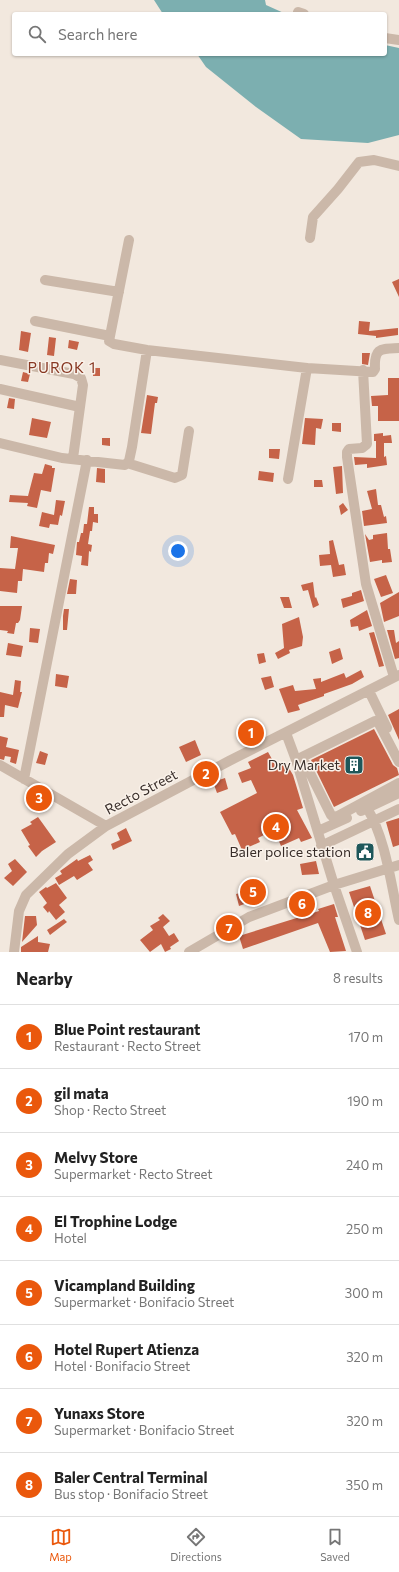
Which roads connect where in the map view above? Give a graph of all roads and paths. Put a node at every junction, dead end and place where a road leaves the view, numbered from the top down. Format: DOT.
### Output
graph roads {
  1 [pos="387,38"];
  2 [pos="399,40"];
  3 [pos="399,166"];
  4 [pos="310,238"];
  5 [pos="129,240"];
  6 [pos="45,280"];
  7 [pos="119,292"];
  8 [pos="35,321"];
  9 [pos="110,336"];
  10 [pos="399,348"];
  11 [pos="146,350"];
  12 [pos="0,360"];
  13 [pos="307,368"];
  14 [pos="364,370"];
  15 [pos="0,389"];
  16 [pos="80,407"];
  17 [pos="189,431"];
  18 [pos="0,443"];
  19 [pos="73,458"];
  20 [pos="87,460"];
  21 [pos="127,463"];
  22 [pos="288,479"];
  23 [pos="397,676"];
  24 [pos="369,691"];
  25 [pos="286,733"];
  26 [pos="399,753"];
  27 [pos="299,758"];
  28 [pos="399,762"];
  29 [pos="0,765"];
  30 [pos="24,779"];
  31 [pos="399,783"];
  32 [pos="399,793"];
  33 [pos="367,808"];
  34 [pos="399,809"];
  35 [pos="374,820"];
  36 [pos="106,826"];
  37 [pos="318,831"];
  38 [pos="321,846"];
  39 [pos="399,865"];
  40 [pos="388,869"];
  41 [pos="334,885"];
  42 [pos="399,920"];
  43 [pos="14,952"];
  44 [pos="189,952"];
  45 [pos="357,952"];
  1 -- 2 [label="street"];
  3 -- 4 [label="street"];
  5 -- 7 [label="street"];
  6 -- 7 [label="street"];
  7 -- 9 [label="street"];
  8 -- 9 [label="street"];
  9 -- 11 [label="street"];
  10 -- 14 [label="street"];
  11 -- 13 [label="street"];
  11 -- 21 [label="street"];
  12 -- 16 [label="street"];
  13 -- 14 [label="street"];
  13 -- 22 [label="street"];
  14 -- 23 [label="street"];
  15 -- 16 [label="street"];
  16 -- 19 [label="street"];
  17 -- 21 [label="street"];
  18 -- 19 [label="street"];
  19 -- 20 [label="street"];
  20 -- 21 [label="street"];
  20 -- 30 [label="street"];
  23 -- 24 [label="street, Recto Street"];
  24 -- 25 [label="street, Recto Street"];
  24 -- 26 [label="street"];
  25 -- 27 [label="street"];
  25 -- 36 [label="street, Recto Street"];
  27 -- 28 [label="street"];
  27 -- 31 [label="street"];
  27 -- 37 [label="street"];
  29 -- 30 [label="street"];
  30 -- 36 [label="street"];
  32 -- 33 [label="street"];
  33 -- 35 [label="street"];
  33 -- 37 [label="street"];
  34 -- 35 [label="street"];
  35 -- 38 [label="street"];
  35 -- 40 [label="street"];
  36 -- 43 [label="street, Recto Street"];
  37 -- 38 [label="street"];
  38 -- 41 [label="street"];
  39 -- 40 [label="street"];
  40 -- 41 [label="street"];
  40 -- 42 [label="street"];
  41 -- 44 [label="street"];
  41 -- 45 [label="street"];
}
